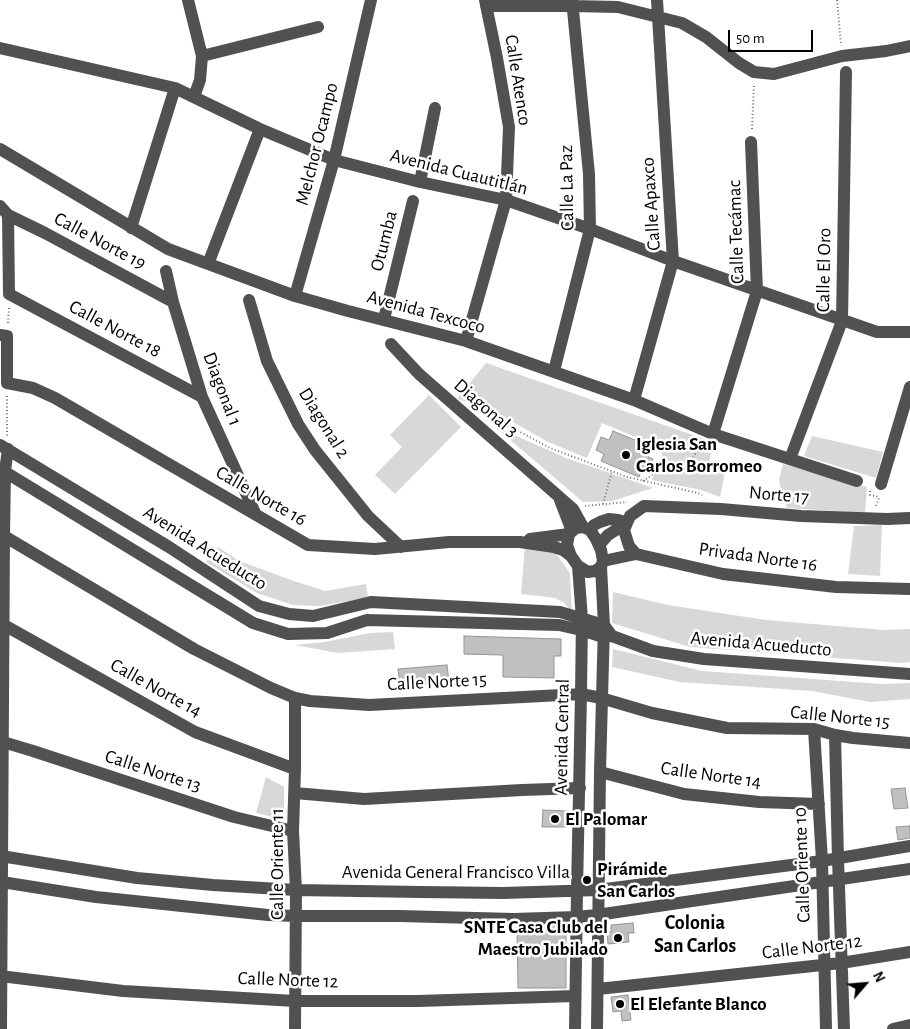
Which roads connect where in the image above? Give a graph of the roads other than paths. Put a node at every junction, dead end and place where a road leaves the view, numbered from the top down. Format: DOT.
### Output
graph roads {
  1 [pos="188,0"];
  2 [pos="371,0"];
  3 [pos="657,0"];
  4 [pos="485,3"];
  5 [pos="572,3"];
  6 [pos="658,16"];
  7 [pos="318,27"];
  8 [pos="910,46"];
  9 [pos="0,48"];
  10 [pos="202,56"];
  11 [pos="846,72"];
  12 [pos="175,88"];
  13 [pos="194,97"];
  14 [pos="435,108"];
  15 [pos="260,129"];
  16 [pos="751,142"];
  17 [pos="0,149"];
  18 [pos="334,160"];
  19 [pos="420,182"];
  20 [pos="506,200"];
  21 [pos="413,201"];
  22 [pos="3,213"];
  23 [pos="131,228"];
  24 [pos="590,229"];
  25 [pos="673,262"];
  26 [pos="208,264"];
  27 [pos="166,271"];
  28 [pos="757,291"];
  29 [pos="295,296"];
  30 [pos="249,300"];
  31 [pos="173,302"];
  32 [pos="384,320"];
  33 [pos="842,320"];
  34 [pos="910,332"];
  35 [pos="4,336"];
  36 [pos="466,341"];
  37 [pos="391,344"];
  38 [pos="554,371"];
  39 [pos="910,387"];
  40 [pos="202,397"];
  41 [pos="634,400"];
  42 [pos="713,434"];
  43 [pos="4,447"];
  44 [pos="790,460"];
  45 [pos="3,470"];
  46 [pos="857,481"];
  47 [pos="881,484"];
  48 [pos="2,490"];
  49 [pos="560,498"];
  50 [pos="256,515"];
  51 [pos="910,518"];
  52 [pos="627,523"];
  53 [pos="579,531"];
  54 [pos="2,536"];
  55 [pos="520,542"];
  56 [pos="599,545"];
  57 [pos="401,546"];
  58 [pos="630,552"];
  59 [pos="575,561"];
  60 [pos="602,564"];
  61 [pos="910,589"];
  62 [pos="2,625"];
  63 [pos="582,625"];
  64 [pos="606,633"];
  65 [pos="2,640"];
  66 [pos="910,674"];
  67 [pos="582,694"];
  68 [pos="295,698"];
  69 [pos="601,698"];
  70 [pos="814,729"];
  71 [pos="835,735"];
  72 [pos="3,742"];
  73 [pos="910,743"];
  74 [pos="296,770"];
  75 [pos="600,772"];
  76 [pos="580,788"];
  77 [pos="295,793"];
  78 [pos="819,804"];
  79 [pos="1,806"];
  80 [pos="1,820"];
  81 [pos="293,831"];
  82 [pos="910,846"];
  83 [pos="1,856"];
  84 [pos="838,859"];
  85 [pos="822,861"];
  86 [pos="910,869"];
  87 [pos="839,879"];
  88 [pos="2,882"];
  89 [pos="822,882"];
  90 [pos="296,890"];
  91 [pos="598,890"];
  92 [pos="576,891"];
  93 [pos="1,911"];
  94 [pos="598,915"];
  95 [pos="296,916"];
  96 [pos="576,917"];
  97 [pos="910,952"];
  98 [pos="841,963"];
  99 [pos="825,965"];
  100 [pos="1,976"];
  101 [pos="598,989"];
  102 [pos="575,996"];
  103 [pos="295,1001"];
  104 [pos="910,1025"];
  105 [pos="1,1029"];
  106 [pos="295,1029"];
  107 [pos="575,1029"];
  108 [pos="597,1029"];
  109 [pos="826,1029"];
  110 [pos="844,1029"];
  111 [pos="892,1029"];
  1 -- 10 [label="street"];
  2 -- 18 [label="street, Melchor Ocampo"];
  3 -- 6 [label="street, Calle Apaxco"];
  4 -- 5 [label="street"];
  4 -- 20 [label="street, Calle Atenco"];
  5 -- 6 [label="street"];
  5 -- 24 [label="street, Calle La Paz"];
  6 -- 8 [label="street"];
  6 -- 25 [label="street, Calle Apaxco"];
  7 -- 10 [label="street"];
  9 -- 12 [label="street, Avenida Cuautitlán"];
  10 -- 13 [label="street"];
  11 -- 33 [label="street, Calle El Oro"];
  12 -- 13 [label="street, Avenida Cuautitlán"];
  12 -- 23 [label="street"];
  13 -- 15 [label="street, Avenida Cuautitlán"];
  14 -- 19 [label="street"];
  15 -- 18 [label="street, Avenida Cuautitlán"];
  15 -- 26 [label="street"];
  16 -- 28 [label="street, Calle Tecámac"];
  17 -- 23 [label="street, Avenida Texcoco"];
  18 -- 19 [label="street, Avenida Cuautitlán"];
  18 -- 29 [label="street, Melchor Ocampo"];
  19 -- 20 [label="street, Avenida Cuautitlán"];
  20 -- 24 [label="street, Avenida Cuautitlán"];
  20 -- 36 [label="street, Calle Atenco"];
  21 -- 32 [label="street, Otumba"];
  22 -- 31 [label="street, Calle Norte 19"];
  22 -- 40 [label="street, Calle Norte 18"];
  23 -- 26 [label="street, Avenida Texcoco"];
  24 -- 25 [label="street, Avenida Cuautitlán"];
  24 -- 38 [label="street, Calle La Paz"];
  25 -- 28 [label="street, Avenida Cuautitlán"];
  25 -- 41 [label="street, Calle Apaxco"];
  26 -- 29 [label="street, Avenida Texcoco"];
  27 -- 31 [label="street, Diagonal 1"];
  28 -- 33 [label="street, Avenida Cuautitlán"];
  28 -- 42 [label="street, Calle Tecámac"];
  29 -- 32 [label="street, Avenida Texcoco"];
  30 -- 57 [label="street, Diagonal 2"];
  31 -- 40 [label="street, Diagonal 1"];
  32 -- 36 [label="street, Avenida Texcoco"];
  33 -- 34 [label="street, Avenida Cuautitlán"];
  33 -- 44 [label="street, Calle El Oro"];
  35 -- 50 [label="street, Calle Norte 16"];
  36 -- 38 [label="street, Avenida Texcoco"];
  37 -- 49 [label="street, Diagonal 3"];
  38 -- 41 [label="street, Avenida Texcoco"];
  39 -- 47 [label="street"];
  40 -- 50 [label="street, Diagonal 1"];
  41 -- 42 [label="street, Avenida Texcoco"];
  42 -- 44 [label="street, Avenida Texcoco"];
  43 -- 45 [label="street"];
  43 -- 63 [label="street, Avenida Acueducto"];
  44 -- 46 [label="street, Avenida Texcoco"];
  45 -- 48 [label="street"];
  45 -- 63 [label="street, Avenida Acueducto"];
  48 -- 54 [label="street"];
  49 -- 53 [label="street, Diagonal 3"];
  49 -- 53 [label="street, Diagonal 3"];
  50 -- 57 [label="street, Calle Norte 16"];
  51 -- 52 [label="street, Norte 17"];
  52 -- 53 [label="street"];
  52 -- 56 [label="street"];
  52 -- 58 [label="street"];
  53 -- 55 [label="street, Calle Norte 16"];
  53 -- 56 [label="street"];
  53 -- 59 [label="street"];
  54 -- 62 [label="street"];
  54 -- 68 [label="street, Calle Norte 15"];
  55 -- 57 [label="street, Calle Norte 16"];
  55 -- 59 [label="street, Calle Norte 16"];
  56 -- 60 [label="street"];
  58 -- 60 [label="street, Privada Norte 16"];
  58 -- 61 [label="street, Privada Norte 16"];
  59 -- 60 [label="street"];
  59 -- 63 [label="street, Avenida Central"];
  60 -- 64 [label="street, Avenida Central"];
  62 -- 65 [label="street"];
  62 -- 74 [label="street, Calle Norte 14"];
  63 -- 64 [label="street, Avenida Acueducto"];
  63 -- 67 [label="street, Avenida Central"];
  64 -- 66 [label="street, Avenida Acueducto"];
  64 -- 69 [label="street, Avenida Central"];
  65 -- 72 [label="street"];
  67 -- 68 [label="street, Calle Norte 15"];
  67 -- 69 [label="street, Calle Norte 15"];
  67 -- 76 [label="street, Avenida Central"];
  68 -- 74 [label="street, Calle Oriente 11"];
  69 -- 70 [label="street, Calle Norte 15"];
  69 -- 75 [label="street, Avenida Central"];
  70 -- 71 [label="street, Calle Norte 15"];
  70 -- 78 [label="street, Calle Oriente 10"];
  71 -- 73 [label="street, Calle Norte 15"];
  71 -- 84 [label="street, Calle Oriente 10"];
  72 -- 79 [label="street"];
  72 -- 81 [label="street, Calle Norte 13"];
  74 -- 77 [label="street, Calle Oriente 11"];
  75 -- 78 [label="street, Calle Norte 14"];
  75 -- 91 [label="street, Avenida Central"];
  76 -- 77 [label="street"];
  76 -- 92 [label="street, Avenida Central"];
  77 -- 81 [label="street, Calle Oriente 11"];
  78 -- 85 [label="street, Calle Oriente 10"];
  79 -- 80 [label="street"];
  80 -- 83 [label="street"];
  81 -- 90 [label="street, Calle Oriente 11"];
  82 -- 84 [label="street, Avenida General Francisco Villa"];
  83 -- 88 [label="street"];
  83 -- 90 [label="street, Avenida General Francisco Villa"];
  84 -- 85 [label="street, Avenida General Francisco Villa"];
  84 -- 87 [label="street, Calle Oriente 10"];
  85 -- 89 [label="street, Calle Oriente 10"];
  85 -- 91 [label="street, Avenida General Francisco Villa"];
  86 -- 87 [label="street"];
  87 -- 89 [label="street"];
  87 -- 98 [label="street, Calle Oriente 10"];
  88 -- 93 [label="street"];
  88 -- 95 [label="street"];
  89 -- 94 [label="street"];
  89 -- 99 [label="street, Calle Oriente 10"];
  90 -- 92 [label="street, Avenida General Francisco Villa"];
  90 -- 95 [label="street, Calle Oriente 11"];
  91 -- 92 [label="street, Avenida General Francisco Villa"];
  91 -- 94 [label="street, Avenida Central"];
  92 -- 96 [label="street, Avenida Central"];
  93 -- 100 [label="street"];
  94 -- 96 [label="street"];
  94 -- 101 [label="street, Avenida Central"];
  95 -- 96 [label="street"];
  95 -- 103 [label="street, Calle Oriente 11"];
  96 -- 102 [label="street, Avenida Central"];
  97 -- 98 [label="street, Calle Norte 12"];
  98 -- 99 [label="street, Calle Norte 12"];
  98 -- 110 [label="street, Calle Oriente 10"];
  99 -- 101 [label="street, Calle Norte 12"];
  99 -- 109 [label="street, Calle Oriente 10"];
  100 -- 103 [label="street, Calle Norte 12"];
  100 -- 105 [label="street"];
  101 -- 108 [label="street, Avenida Central"];
  102 -- 103 [label="street, Calle Norte 12"];
  102 -- 107 [label="street, Avenida Central"];
  103 -- 106 [label="street, Calle Oriente 11"];
  104 -- 111 [label="street"];
}
